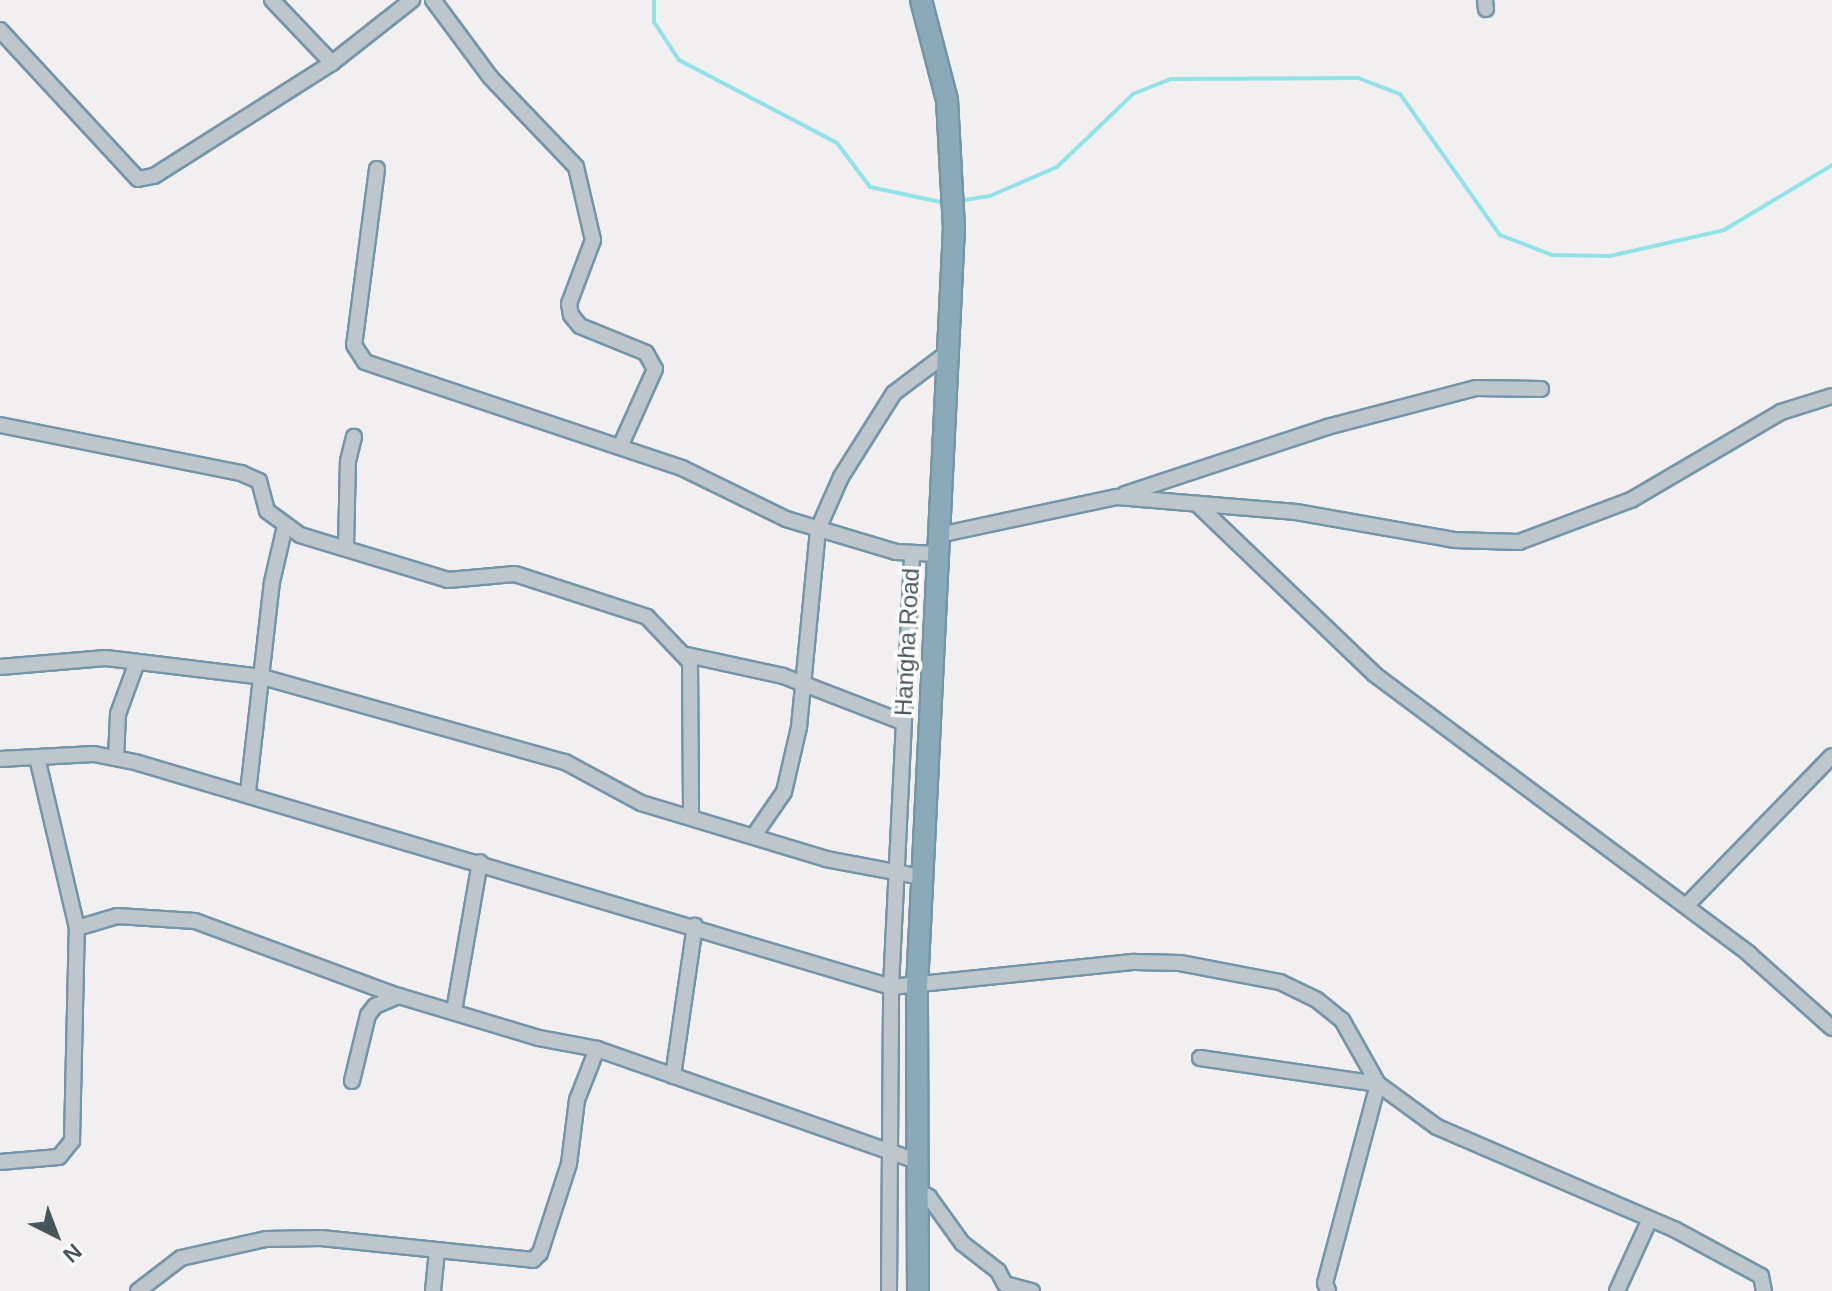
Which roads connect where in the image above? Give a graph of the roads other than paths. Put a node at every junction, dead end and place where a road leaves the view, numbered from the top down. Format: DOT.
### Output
graph roads {
  1 [pos="272,0"];
  2 [pos="412,0"];
  3 [pos="433,0"];
  4 [pos="921,0"];
  5 [pos="0,31"];
  6 [pos="332,63"];
  7 [pos="377,169"];
  8 [pos="950,351"];
  9 [pos="1541,389"];
  10 [pos="1832,396"];
  11 [pos="0,425"];
  12 [pos="354,437"];
  13 [pos="620,447"];
  14 [pos="1117,497"];
  15 [pos="1197,504"];
  16 [pos="285,526"];
  17 [pos="818,529"];
  18 [pos="938,544"];
  19 [pos="346,547"];
  20 [pos="912,555"];
  21 [pos="687,655"];
  22 [pos="137,662"];
  23 [pos="0,667"];
  24 [pos="262,677"];
  25 [pos="803,685"];
  26 [pos="902,722"];
  27 [pos="1832,756"];
  28 [pos="37,758"];
  29 [pos="116,758"];
  30 [pos="0,759"];
  31 [pos="248,792"];
  32 [pos="691,817"];
  33 [pos="755,834"];
  34 [pos="480,862"];
  35 [pos="898,874"];
  36 [pos="922,877"];
  37 [pos="1686,906"];
  38 [pos="695,926"];
  39 [pos="77,928"];
  40 [pos="891,987"];
  41 [pos="917,987"];
  42 [pos="399,996"];
  43 [pos="454,1011"];
  44 [pos="1832,1028"];
  45 [pos="597,1049"];
  46 [pos="1200,1058"];
  47 [pos="673,1076"];
  48 [pos="352,1081"];
  49 [pos="1378,1084"];
  50 [pos="892,1153"];
  51 [pos="0,1162"];
  52 [pos="919,1162"];
  53 [pos="919,1191"];
  54 [pos="1650,1219"];
  55 [pos="437,1251"];
  56 [pos="138,1291"];
  57 [pos="433,1291"];
  58 [pos="889,1291"];
  59 [pos="918,1291"];
  60 [pos="1032,1291"];
  61 [pos="1328,1291"];
  62 [pos="1617,1291"];
  63 [pos="1764,1291"];
  1 -- 6 [label="street"];
  2 -- 6 [label="street"];
  3 -- 13 [label="street"];
  4 -- 8 [label="highway, Hangha Road"];
  5 -- 6 [label="street"];
  7 -- 13 [label="street"];
  8 -- 17 [label="street"];
  8 -- 18 [label="highway, Hangha Road"];
  9 -- 14 [label="street"];
  10 -- 15 [label="street"];
  11 -- 16 [label="street"];
  12 -- 19 [label="street"];
  13 -- 17 [label="street"];
  14 -- 15 [label="street"];
  14 -- 18 [label="street"];
  15 -- 37 [label="street"];
  16 -- 19 [label="street"];
  16 -- 24 [label="street"];
  17 -- 20 [label="street"];
  17 -- 25 [label="street"];
  18 -- 20 [label="street"];
  18 -- 36 [label="highway, Hangha Road"];
  19 -- 21 [label="street"];
  20 -- 26 [label="street"];
  21 -- 25 [label="street"];
  21 -- 32 [label="street"];
  22 -- 23 [label="street"];
  22 -- 24 [label="street"];
  22 -- 29 [label="street"];
  24 -- 31 [label="street"];
  24 -- 32 [label="street"];
  25 -- 26 [label="street"];
  25 -- 33 [label="street"];
  26 -- 35 [label="street"];
  27 -- 37 [label="street"];
  28 -- 29 [label="street"];
  28 -- 30 [label="street"];
  28 -- 39 [label="street"];
  29 -- 31 [label="street"];
  31 -- 34 [label="street"];
  32 -- 33 [label="street"];
  33 -- 35 [label="street"];
  34 -- 38 [label="street"];
  34 -- 43 [label="street"];
  35 -- 36 [label="street"];
  35 -- 40 [label="street"];
  36 -- 41 [label="highway, Hangha Road"];
  37 -- 44 [label="street"];
  38 -- 40 [label="street"];
  38 -- 47 [label="street"];
  39 -- 42 [label="street"];
  39 -- 51 [label="street"];
  40 -- 41 [label="street"];
  40 -- 50 [label="street"];
  41 -- 49 [label="street"];
  41 -- 52 [label="highway, Hangha Road"];
  42 -- 43 [label="street"];
  42 -- 48 [label="street"];
  43 -- 45 [label="street"];
  45 -- 47 [label="street"];
  45 -- 55 [label="street"];
  46 -- 49 [label="street"];
  47 -- 50 [label="street"];
  49 -- 54 [label="street"];
  49 -- 61 [label="street"];
  50 -- 52 [label="street"];
  50 -- 58 [label="street"];
  52 -- 53 [label="highway, Hangha Road"];
  53 -- 59 [label="highway, Hangha Road"];
  53 -- 60 [label="street"];
  54 -- 62 [label="street"];
  54 -- 63 [label="street"];
  55 -- 56 [label="street"];
  55 -- 57 [label="street"];
}
